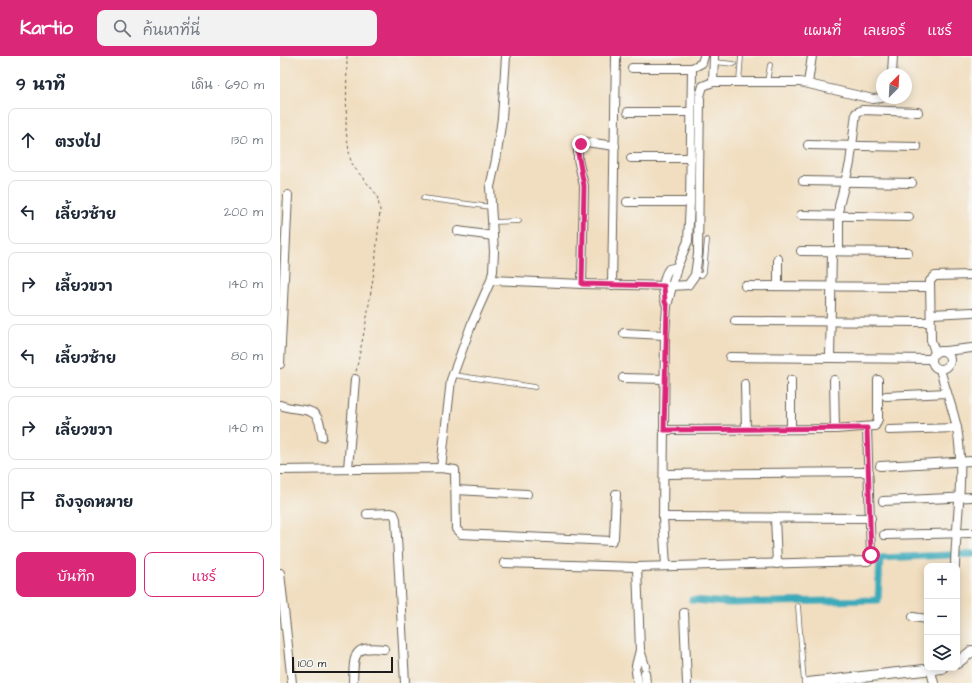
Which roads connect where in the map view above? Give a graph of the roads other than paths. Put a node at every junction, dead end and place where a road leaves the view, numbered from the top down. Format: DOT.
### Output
graph roads {
  1 [pos="502,56"];
  2 [pos="506,56"];
  3 [pos="616,56"];
  4 [pos="704,56"];
  5 [pos="741,56"];
  6 [pos="812,56"];
  7 [pos="893,56"];
  8 [pos="714,59"];
  9 [pos="734,64"];
  10 [pos="770,65"];
  11 [pos="632,68"];
  12 [pos="692,68"];
  13 [pos="892,68"];
  14 [pos="713,82"];
  15 [pos="739,82"];
  16 [pos="767,82"];
  17 [pos="808,83"];
  18 [pos="876,99"];
  19 [pos="628,112"];
  20 [pos="691,112"];
  21 [pos="918,112"];
  22 [pos="808,145"];
  23 [pos="615,146"];
  24 [pos="852,146"];
  25 [pos="918,147"];
  26 [pos="631,158"];
  27 [pos="691,158"];
  28 [pos="803,182"];
  29 [pos="846,182"];
  30 [pos="912,183"];
  31 [pos="490,186"];
  32 [pos="288,196"];
  33 [pos="422,198"];
  34 [pos="627,202"];
  35 [pos="690,202"];
  36 [pos="491,207"];
  37 [pos="801,215"];
  38 [pos="839,216"];
  39 [pos="909,217"];
  40 [pos="519,221"];
  41 [pos="492,222"];
  42 [pos="458,231"];
  43 [pos="493,236"];
  44 [pos="708,240"];
  45 [pos="801,251"];
  46 [pos="836,251"];
  47 [pos="908,252"];
  48 [pos="778,259"];
  49 [pos="696,275"];
  50 [pos="972,275"];
  51 [pos="491,280"];
  52 [pos="582,284"];
  53 [pos="612,285"];
  54 [pos="668,286"];
  55 [pos="745,286"];
  56 [pos="778,286"];
  57 [pos="830,286"];
  58 [pos="929,287"];
  59 [pos="972,312"];
  60 [pos="930,314"];
  61 [pos="735,321"];
  62 [pos="830,322"];
  63 [pos="930,322"];
  64 [pos="624,333"];
  65 [pos="665,335"];
  66 [pos="972,348"];
  67 [pos="945,351"];
  68 [pos="933,356"];
  69 [pos="730,357"];
  70 [pos="830,357"];
  71 [pos="280,364"];
  72 [pos="940,369"];
  73 [pos="454,375"];
  74 [pos="622,378"];
  75 [pos="355,379"];
  76 [pos="664,379"];
  77 [pos="791,380"];
  78 [pos="834,380"];
  79 [pos="878,380"];
  80 [pos="745,384"];
  81 [pos="535,387"];
  82 [pos="947,393"];
  83 [pos="886,396"];
  84 [pos="280,405"];
  85 [pos="867,428"];
  86 [pos="957,428"];
  87 [pos="746,429"];
  88 [pos="791,429"];
  89 [pos="835,429"];
  90 [pos="664,430"];
  91 [pos="889,430"];
  92 [pos="322,437"];
  93 [pos="972,461"];
  94 [pos="961,463"];
  95 [pos="880,466"];
  96 [pos="441,468"];
  97 [pos="348,469"];
  98 [pos="280,470"];
  99 [pos="869,472"];
  100 [pos="664,474"];
  101 [pos="456,490"];
  102 [pos="527,494"];
  103 [pos="616,494"];
  104 [pos="972,497"];
  105 [pos="961,498"];
  106 [pos="883,501"];
  107 [pos="367,514"];
  108 [pos="663,517"];
  109 [pos="775,517"];
  110 [pos="871,518"];
  111 [pos="956,533"];
  112 [pos="972,533"];
  113 [pos="884,536"];
  114 [pos="504,563"];
  115 [pos="955,563"];
  116 [pos="777,564"];
  117 [pos="666,566"];
  118 [pos="637,567"];
  119 [pos="280,573"];
  120 [pos="798,606"];
  121 [pos="684,613"];
  122 [pos="913,618"];
  123 [pos="924,619"];
  124 [pos="384,649"];
  125 [pos="971,654"];
  126 [pos="960,661"];
  127 [pos="640,669"];
  128 [pos="924,670"];
  129 [pos="936,671"];
  130 [pos="292,683"];
  131 [pos="352,683"];
  132 [pos="405,683"];
  133 [pos="638,683"];
  134 [pos="646,683"];
  135 [pos="687,683"];
  136 [pos="804,683"];
  137 [pos="808,683"];
  138 [pos="934,683"];
  1 -- 31 [label="street"];
  2 -- 31 [label="street"];
  3 -- 23 [label="street"];
  4 -- 12 [label="street"];
  5 -- 15 [label="lane"];
  6 -- 17 [label="street"];
  7 -- 13 [label="street"];
  8 -- 9 [label="lane"];
  8 -- 14 [label="street"];
  10 -- 16 [label="lane"];
  11 -- 12 [label="street"];
  12 -- 20 [label="street"];
  14 -- 15 [label="street"];
  14 -- 49 [label="street"];
  15 -- 16 [label="street"];
  16 -- 17 [label="street"];
  17 -- 18 [label="street"];
  19 -- 20 [label="street"];
  20 -- 27 [label="street"];
  21 -- 24 [label="street"];
  22 -- 24 [label="street"];
  23 -- 52 [label="street"];
  23 -- 53 [label="street"];
  24 -- 25 [label="street"];
  24 -- 29 [label="street"];
  26 -- 27 [label="street"];
  27 -- 35 [label="street"];
  28 -- 29 [label="street"];
  29 -- 30 [label="street"];
  29 -- 38 [label="street"];
  31 -- 36 [label="street"];
  32 -- 71 [label="street"];
  33 -- 36 [label="lane"];
  34 -- 35 [label="street"];
  35 -- 54 [label="street"];
  36 -- 41 [label="street"];
  37 -- 38 [label="street"];
  38 -- 39 [label="street"];
  38 -- 46 [label="street"];
  40 -- 41 [label="lane"];
  41 -- 43 [label="street"];
  42 -- 43 [label="street"];
  43 -- 51 [label="street"];
  44 -- 49 [label="lane"];
  45 -- 46 [label="street"];
  46 -- 47 [label="street"];
  46 -- 57 [label="street"];
  48 -- 56 [label="street"];
  49 -- 54 [label="street"];
  50 -- 58 [label="street"];
  51 -- 52 [label="street"];
  51 -- 73 [label="street"];
  52 -- 53 [label="street"];
  53 -- 54 [label="street"];
  54 -- 65 [label="street"];
  55 -- 56 [label="street"];
  56 -- 57 [label="street"];
  57 -- 58 [label="street"];
  57 -- 62 [label="street"];
  58 -- 60 [label="street"];
  59 -- 60 [label="street"];
  60 -- 63 [label="street"];
  61 -- 62 [label="street"];
  62 -- 63 [label="street"];
  62 -- 70 [label="street"];
  63 -- 68 [label="street"];
  64 -- 65 [label="street"];
  65 -- 76 [label="street"];
  66 -- 67 [label="street"];
  67 -- 68 [label="street"];
  67 -- 72 [label="street"];
  68 -- 70 [label="street"];
  68 -- 72 [label="street"];
  69 -- 70 [label="street"];
  72 -- 82 [label="street"];
  73 -- 81 [label="lane"];
  73 -- 96 [label="street"];
  74 -- 76 [label="street"];
  75 -- 97 [label="street"];
  76 -- 90 [label="street"];
  77 -- 88 [label="street"];
  78 -- 89 [label="street"];
  79 -- 85 [label="street"];
  80 -- 87 [label="street"];
  82 -- 83 [label="street"];
  82 -- 86 [label="street"];
  84 -- 92 [label="street"];
  85 -- 89 [label="street"];
  85 -- 99 [label="street"];
  86 -- 91 [label="street"];
  86 -- 94 [label="street"];
  87 -- 88 [label="street"];
  87 -- 90 [label="street"];
  88 -- 89 [label="street"];
  90 -- 100 [label="street"];
  93 -- 94 [label="street"];
  94 -- 95 [label="street"];
  94 -- 105 [label="street"];
  96 -- 97 [label="street"];
  96 -- 101 [label="street"];
  97 -- 98 [label="street"];
  99 -- 100 [label="street"];
  99 -- 110 [label="street"];
  100 -- 108 [label="street"];
  101 -- 102 [label="street"];
  101 -- 103 [label="street"];
  104 -- 105 [label="street"];
  105 -- 106 [label="street"];
  105 -- 111 [label="street"];
  107 -- 132 [label="street"];
  108 -- 109 [label="street"];
  108 -- 117 [label="street"];
  109 -- 110 [label="street"];
  109 -- 116 [label="street"];
  110 -- 116 [label="street"];
  111 -- 112 [label="street"];
  111 -- 113 [label="street"];
  111 -- 115 [label="street"];
  114 -- 118 [label="street"];
  116 -- 117 [label="street"];
  117 -- 118 [label="street"];
  118 -- 127 [label="street"];
  119 -- 130 [label="street"];
  120 -- 136 [label="lane"];
  121 -- 135 [label="street"];
  122 -- 123 [label="street"];
  124 -- 131 [label="street"];
  125 -- 126 [label="street"];
  127 -- 133 [label="street"];
  127 -- 134 [label="street"];
  128 -- 137 [label="street"];
  129 -- 138 [label="street"];
}
